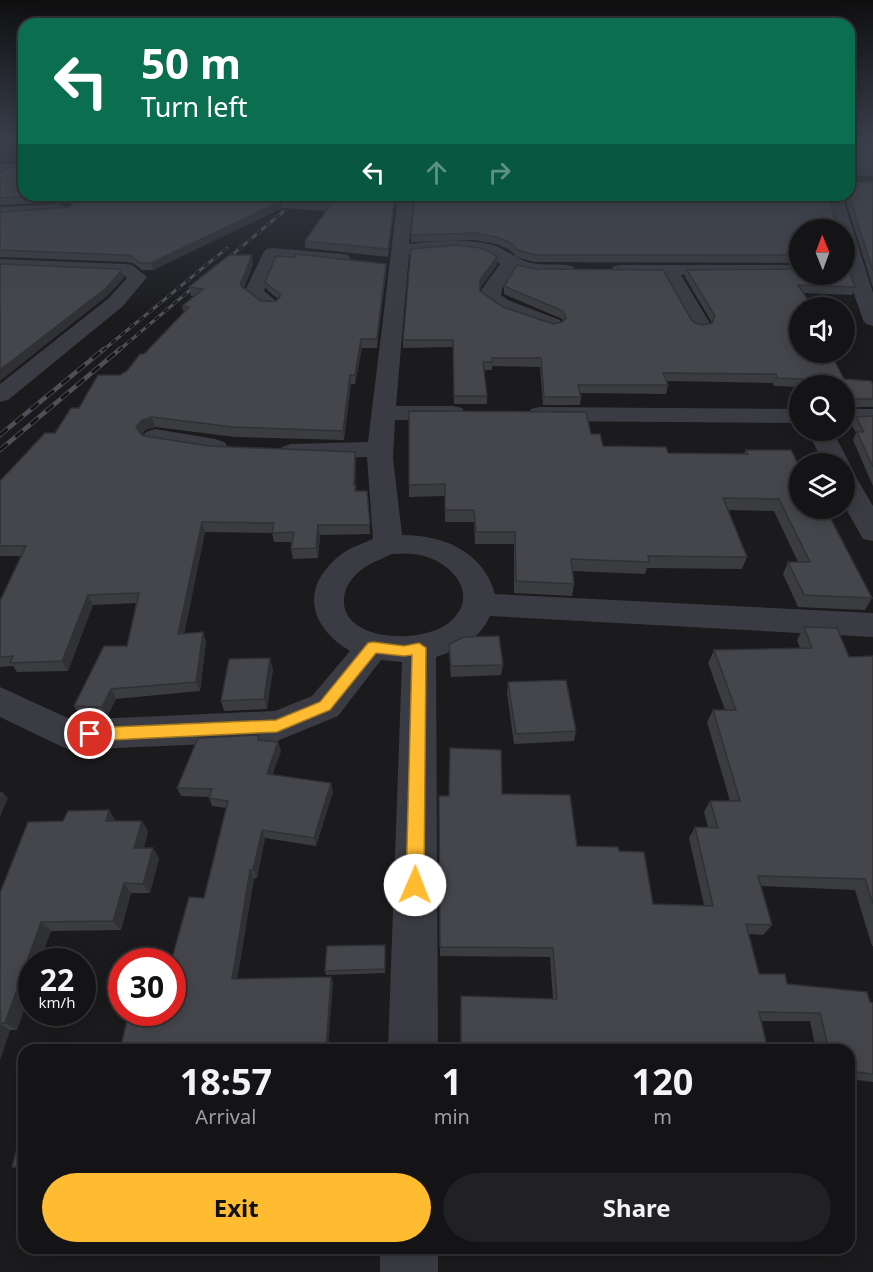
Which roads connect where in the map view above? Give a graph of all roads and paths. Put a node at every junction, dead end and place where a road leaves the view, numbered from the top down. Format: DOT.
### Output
graph roads {
  1 [pos="405,201"];
  2 [pos="837,201"];
  3 [pos="64,209"];
  4 [pos="0,212"];
  5 [pos="845,219"];
  6 [pos="400,258"];
  7 [pos="355,261"];
  8 [pos="378,263"];
  9 [pos="510,263"];
  10 [pos="0,264"];
  11 [pos="578,270"];
  12 [pos="601,270"];
  13 [pos="669,270"];
  14 [pos="789,270"];
  15 [pos="857,271"];
  16 [pos="270,304"];
  17 [pos="872,317"];
  18 [pos="553,324"];
  19 [pos="701,325"];
  20 [pos="0,396"];
  21 [pos="383,413"];
  22 [pos="478,414"];
  23 [pos="514,414"];
  24 [pos="789,416"];
  25 [pos="855,416"];
  26 [pos="873,416"];
  27 [pos="155,437"];
  28 [pos="240,449"];
  29 [pos="381,449"];
  30 [pos="268,451"];
  31 [pos="855,498"];
  32 [pos="873,532"];
  33 [pos="388,544"];
  34 [pos="478,604"];
  35 [pos="873,625"];
  36 [pos="373,647"];
  37 [pos="419,648"];
  38 [pos="0,701"];
  39 [pos="412,1044"];
  40 [pos="409,1254"];
  41 [pos="409,1272"];
  1 -- 6 [label="street"];
  2 -- 5 [label="street"];
  3 -- 4 [label="street"];
  6 -- 8 [label="street"];
  6 -- 9 [label="street"];
  6 -- 21 [label="street"];
  7 -- 16 [label="street"];
  9 -- 11 [label="street"];
  9 -- 18 [label="street"];
  10 -- 20 [label="street"];
  12 -- 13 [label="street"];
  13 -- 14 [label="street"];
  13 -- 19 [label="street"];
  15 -- 17 [label="street"];
  21 -- 22 [label="street"];
  21 -- 29 [label="street"];
  23 -- 24 [label="street"];
  25 -- 26 [label="street"];
  27 -- 28 [label="street"];
  29 -- 30 [label="street"];
  29 -- 33 [label="street"];
  31 -- 32 [label="street"];
  33 -- 34 [label="street"];
  33 -- 36 [label="street"];
  34 -- 35 [label="street"];
  34 -- 37 [label="street"];
  36 -- 37 [label="street"];
  36 -- 38 [label="street"];
  37 -- 39 [label="street"];
  40 -- 41 [label="street"];
}
